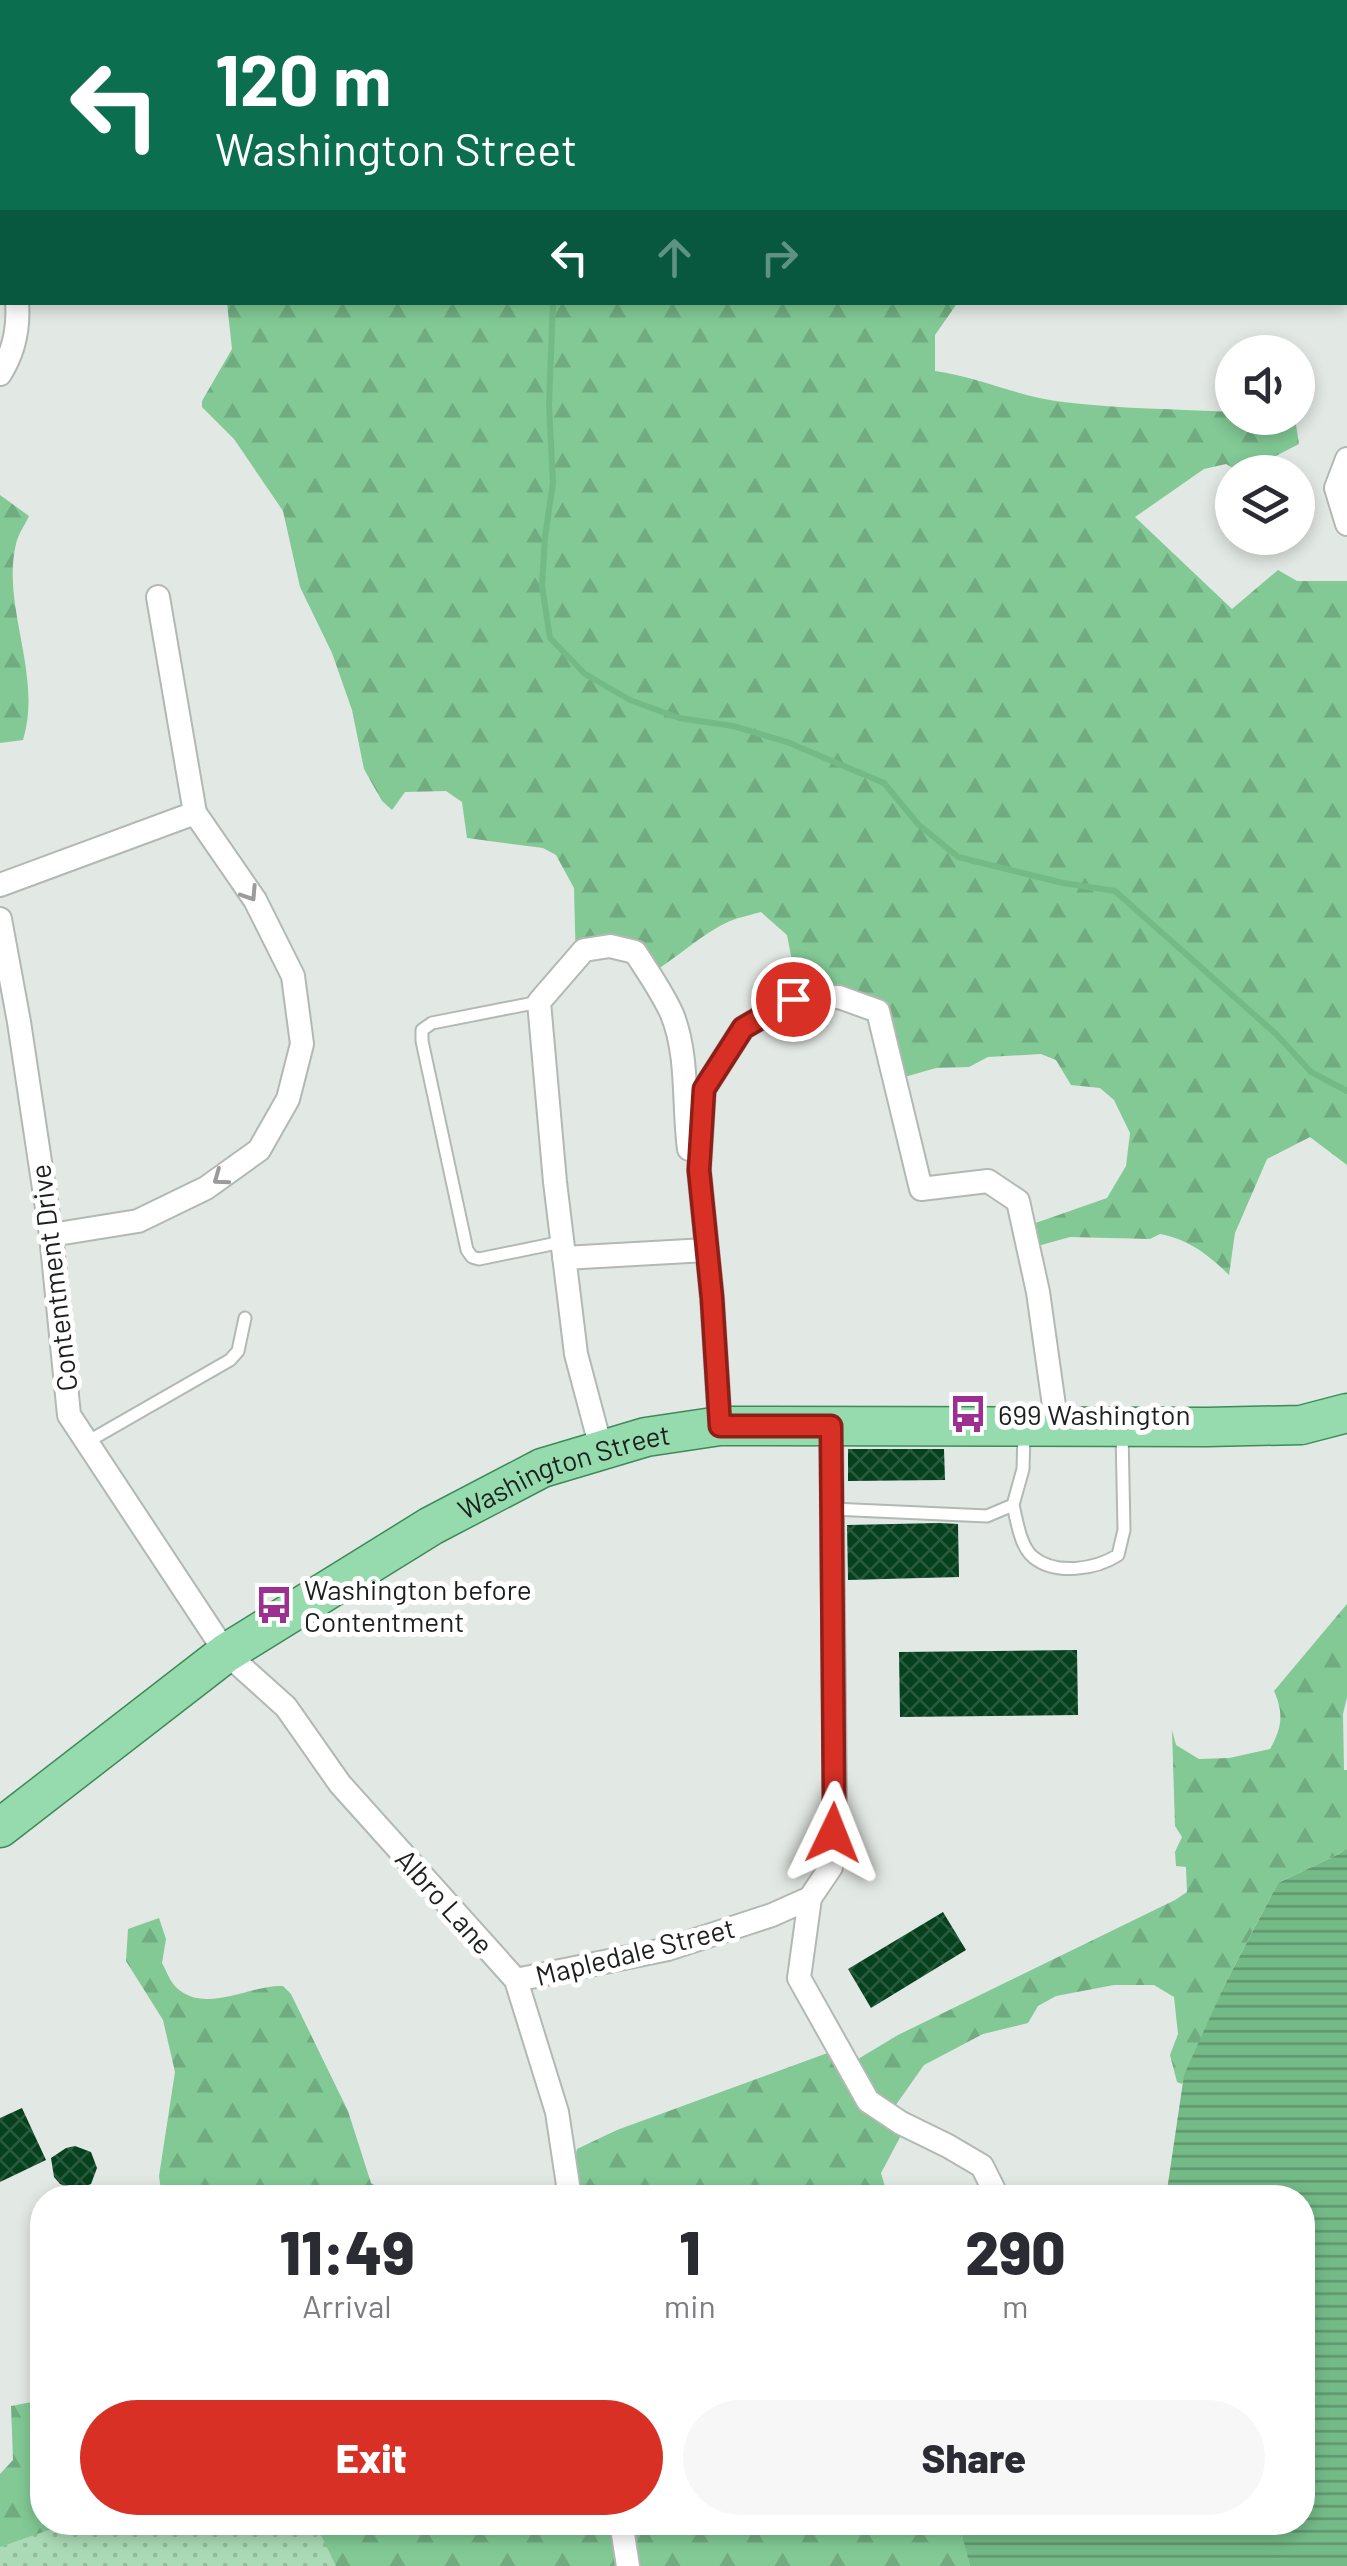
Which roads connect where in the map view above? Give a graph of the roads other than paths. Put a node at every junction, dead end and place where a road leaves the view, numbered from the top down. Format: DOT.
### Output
graph roads {
  1 [pos="17,305"];
  2 [pos="0,374"];
  3 [pos="1347,459"];
  4 [pos="1347,524"];
  5 [pos="158,597"];
  6 [pos="194,813"];
  7 [pos="0,886"];
  8 [pos="0,918"];
  9 [pos="540,1002"];
  10 [pos="699,1170"];
  11 [pos="51,1235"];
  12 [pos="563,1250"];
  13 [pos="706,1250"];
  14 [pos="245,1318"];
  15 [pos="1347,1412"];
  16 [pos="720,1426"];
  17 [pos="831,1426"];
  18 [pos="1041,1427"];
  19 [pos="1122,1428"];
  20 [pos="88,1442"];
  21 [pos="602,1452"];
  22 [pos="1012,1505"];
  23 [pos="832,1508"];
  24 [pos="226,1653"];
  25 [pos="0,1828"];
  26 [pos="810,1898"];
  27 [pos="516,1980"];
  28 [pos="568,2185"];
  29 [pos="992,2185"];
  30 [pos="623,2535"];
  31 [pos="628,2566"];
  1 -- 2 [label="street"];
  3 -- 4 [label="street"];
  5 -- 6 [label="street"];
  6 -- 7 [label="street"];
  6 -- 11 [label="street, one-way"];
  8 -- 11 [label="street, Contentment Drive"];
  9 -- 10 [label="street"];
  9 -- 12 [label="street"];
  9 -- 12 [label="lane"];
  10 -- 13 [label="street"];
  10 -- 18 [label="street"];
  11 -- 20 [label="street, Contentment Drive"];
  12 -- 13 [label="street"];
  12 -- 21 [label="street"];
  13 -- 16 [label="street"];
  14 -- 20 [label="lane"];
  15 -- 19 [label="main road, Washington Street"];
  16 -- 17 [label="main road, Washington Street"];
  16 -- 21 [label="main road, Washington Street"];
  17 -- 18 [label="main road, Washington Street"];
  17 -- 23 [label="street"];
  18 -- 19 [label="main road, Washington Street"];
  18 -- 22 [label="lane"];
  19 -- 22 [label="lane"];
  20 -- 24 [label="street, Contentment Drive"];
  21 -- 24 [label="main road, Washington Street"];
  22 -- 23 [label="lane"];
  23 -- 26 [label="street"];
  24 -- 25 [label="main road, Washington Street"];
  24 -- 27 [label="street, Albro Lane"];
  26 -- 27 [label="street, Mapledale Street"];
  26 -- 29 [label="street"];
  27 -- 28 [label="street, Albro Lane"];
  30 -- 31 [label="street"];
}
